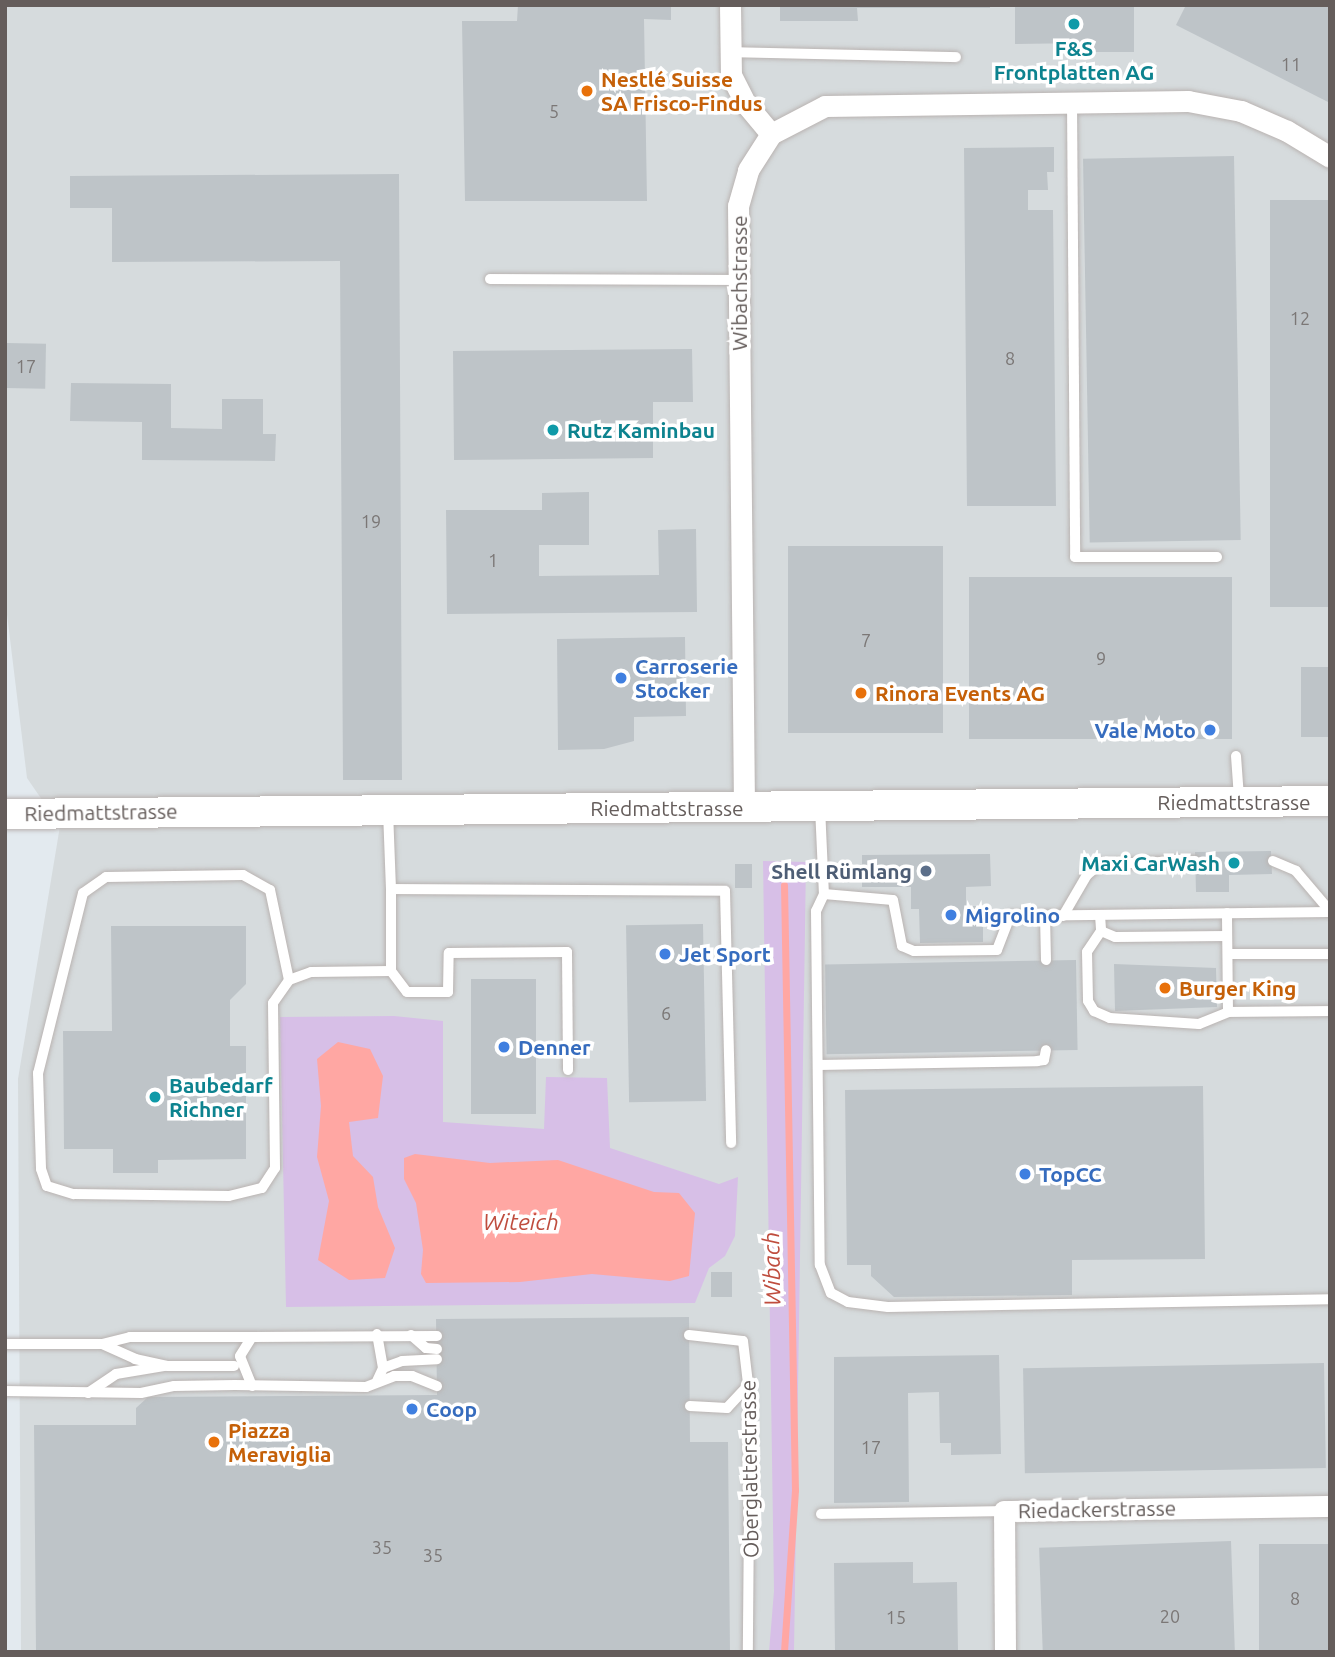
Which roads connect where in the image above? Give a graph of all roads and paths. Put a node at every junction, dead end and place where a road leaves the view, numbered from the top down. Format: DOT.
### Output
graph roads {
  1 [pos="730,5"];
  2 [pos="730,52"];
  3 [pos="956,57"];
  4 [pos="1072,101"];
  5 [pos="771,134"];
  6 [pos="1330,157"];
  7 [pos="490,279"];
  8 [pos="739,280"];
  9 [pos="1217,557"];
  10 [pos="1236,756"];
  11 [pos="1239,801"];
  12 [pos="1330,801"];
  13 [pos="744,807"];
  14 [pos="820,807"];
  15 [pos="388,809"];
  16 [pos="5,814"];
  17 [pos="1195,861"];
  18 [pos="1273,861"];
  19 [pos="391,889"];
  20 [pos="824,894"];
  21 [pos="1330,911"];
  22 [pos="1227,913"];
  23 [pos="1100,915"];
  24 [pos="1045,916"];
  25 [pos="1063,916"];
  26 [pos="1101,931"];
  27 [pos="1227,936"];
  28 [pos="1227,954"];
  29 [pos="1330,954"];
  30 [pos="1046,960"];
  31 [pos="391,971"];
  32 [pos="289,980"];
  33 [pos="1228,1012"];
  34 [pos="1330,1012"];
  35 [pos="1046,1050"];
  36 [pos="818,1065"];
  37 [pos="568,1070"];
  38 [pos="730,1143"];
  39 [pos="1330,1299"];
  40 [pos="377,1334"];
  41 [pos="411,1335"];
  42 [pos="690,1335"];
  43 [pos="437,1336"];
  44 [pos="252,1337"];
  45 [pos="102,1343"];
  46 [pos="5,1344"];
  47 [pos="168,1366"];
  48 [pos="233,1366"];
  49 [pos="383,1368"];
  50 [pos="377,1381"];
  51 [pos="748,1384"];
  52 [pos="252,1386"];
  53 [pos="437,1386"];
  54 [pos="5,1391"];
  55 [pos="88,1393"];
  56 [pos="690,1406"];
  57 [pos="1330,1506"];
  58 [pos="1004,1511"];
  59 [pos="821,1514"];
  60 [pos="748,1652"];
  61 [pos="1005,1652"];
  1 -- 2 [label="street"];
  2 -- 3 [label="lane"];
  2 -- 5 [label="street"];
  4 -- 5 [label="street"];
  4 -- 6 [label="street"];
  4 -- 9 [label="lane"];
  5 -- 8 [label="street, Wibachstrasse"];
  7 -- 8 [label="lane"];
  8 -- 13 [label="street, Wibachstrasse"];
  10 -- 11 [label="lane"];
  11 -- 12 [label="main road, Riedmattstrasse"];
  11 -- 14 [label="main road, Riedmattstrasse"];
  13 -- 14 [label="main road, Riedmattstrasse"];
  13 -- 15 [label="main road, Riedmattstrasse"];
  14 -- 20 [label="lane"];
  15 -- 16 [label="main road, Riedmattstrasse"];
  15 -- 19 [label="lane"];
  17 -- 25 [label="lane"];
  18 -- 21 [label="lane"];
  19 -- 31 [label="lane"];
  19 -- 38 [label="lane"];
  20 -- 24 [label="lane"];
  20 -- 36 [label="lane"];
  21 -- 22 [label="lane"];
  22 -- 23 [label="lane"];
  22 -- 27 [label="lane"];
  23 -- 25 [label="lane"];
  23 -- 26 [label="lane"];
  24 -- 25 [label="lane"];
  24 -- 30 [label="lane"];
  26 -- 27 [label="lane"];
  26 -- 33 [label="lane"];
  27 -- 28 [label="lane"];
  28 -- 29 [label="lane"];
  28 -- 33 [label="lane"];
  31 -- 32 [label="lane"];
  31 -- 37 [label="lane"];
  32 -- 32 [label="lane"];
  33 -- 34 [label="lane"];
  35 -- 36 [label="lane"];
  36 -- 39 [label="lane"];
  40 -- 41 [label="lane"];
  40 -- 44 [label="lane"];
  40 -- 49 [label="lane"];
  41 -- 43 [label="lane"];
  41 -- 49 [label="lane"];
  42 -- 51 [label="lane, Oberglatterstrasse"];
  44 -- 45 [label="lane"];
  44 -- 52 [label="lane"];
  45 -- 46 [label="lane"];
  45 -- 47 [label="lane"];
  47 -- 48 [label="lane"];
  47 -- 55 [label="lane"];
  49 -- 50 [label="lane"];
  50 -- 52 [label="lane"];
  50 -- 53 [label="lane"];
  51 -- 56 [label="lane"];
  51 -- 60 [label="lane, Oberglatterstrasse"];
  52 -- 55 [label="lane"];
  54 -- 55 [label="lane"];
  57 -- 58 [label="street, Riedackerstrasse"];
  58 -- 59 [label="lane"];
  58 -- 61 [label="street, Riedackerstrasse"];
}
